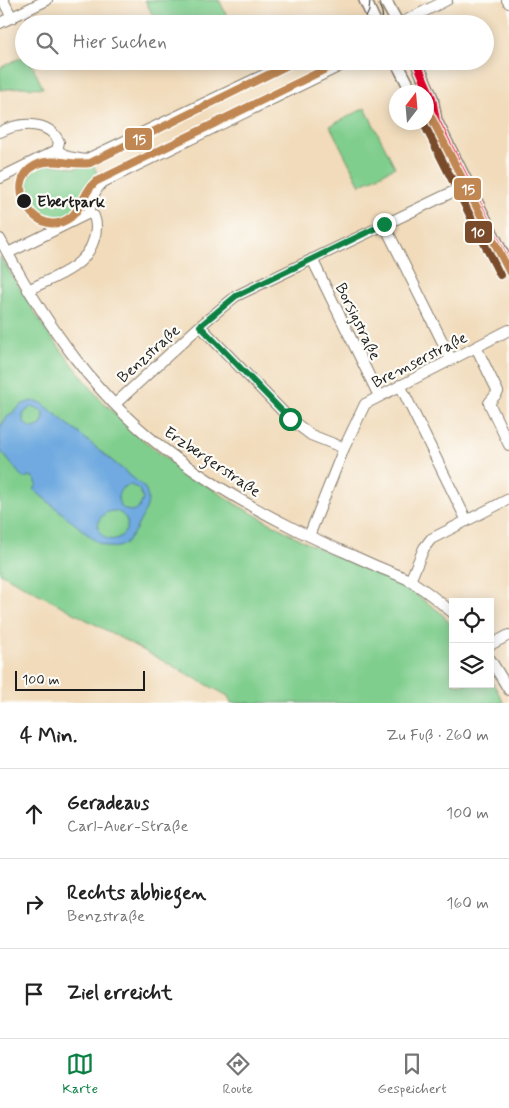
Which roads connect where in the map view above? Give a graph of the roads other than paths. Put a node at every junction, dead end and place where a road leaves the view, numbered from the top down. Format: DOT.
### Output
graph roads {
  1 [pos="3,0"];
  2 [pos="47,0"];
  3 [pos="365,0"];
  4 [pos="385,0"];
  5 [pos="448,0"];
  6 [pos="507,0"];
  7 [pos="509,3"];
  8 [pos="18,15"];
  9 [pos="372,15"];
  10 [pos="394,15"];
  11 [pos="417,15"];
  12 [pos="15,16"];
  13 [pos="12,18"];
  14 [pos="0,24"];
  15 [pos="274,70"];
  16 [pos="332,70"];
  17 [pos="401,70"];
  18 [pos="420,70"];
  19 [pos="408,85"];
  20 [pos="436,121"];
  21 [pos="0,132"];
  22 [pos="57,150"];
  23 [pos="0,178"];
  24 [pos="467,185"];
  25 [pos="89,213"];
  26 [pos="384,224"];
  27 [pos="0,239"];
  28 [pos="8,253"];
  29 [pos="312,258"];
  30 [pos="509,267"];
  31 [pos="28,290"];
  32 [pos="200,326"];
  33 [pos="509,330"];
  34 [pos="476,347"];
  35 [pos="451,359"];
  36 [pos="400,385"];
  37 [pos="380,396"];
  38 [pos="115,404"];
  39 [pos="509,445"];
  40 [pos="344,448"];
  41 [pos="509,500"];
  42 [pos="468,521"];
  43 [pos="309,536"];
  44 [pos="410,581"];
  45 [pos="449,610"];
  46 [pos="509,635"];
  47 [pos="494,643"];
  48 [pos="494,666"];
  49 [pos="509,690"];
  1 -- 13 [label="street"];
  2 -- 8 [label="street"];
  3 -- 9 [label="street"];
  4 -- 10 [label="street"];
  5 -- 11 [label="street"];
  6 -- 7 [label="street"];
  12 -- 13 [label="street"];
  13 -- 14 [label="street"];
  15 -- 22 [label="street"];
  16 -- 25 [label="street"];
  17 -- 19 [label="street"];
  18 -- 20 [label="street"];
  20 -- 24 [label="street"];
  21 -- 22 [label="street"];
  22 -- 23 [label="street"];
  24 -- 26 [label="street, Benzstraße"];
  24 -- 30 [label="street"];
  25 -- 28 [label="street"];
  25 -- 31 [label="street"];
  26 -- 29 [label="street, Benzstraße"];
  26 -- 35 [label="street"];
  27 -- 28 [label="street, Erzbergerstraße"];
  28 -- 31 [label="street, Erzbergerstraße"];
  29 -- 32 [label="street, Benzstraße"];
  29 -- 37 [label="street, Borsigstraße"];
  31 -- 38 [label="street, Erzbergerstraße"];
  32 -- 38 [label="street, Benzstraße"];
  32 -- 40 [label="street"];
  33 -- 34 [label="street, Bremserstraße"];
  34 -- 35 [label="street, Bremserstraße"];
  34 -- 39 [label="street"];
  35 -- 36 [label="street, Bremserstraße"];
  36 -- 37 [label="street, Bremserstraße"];
  36 -- 42 [label="street"];
  37 -- 40 [label="street, Bremserstraße"];
  38 -- 43 [label="street, Erzbergerstraße"];
  40 -- 43 [label="street, Bremserstraße"];
  41 -- 42 [label="street"];
  42 -- 44 [label="street"];
  43 -- 44 [label="street, Erzbergerstraße"];
  44 -- 45 [label="street, Erzbergerstraße"];
  46 -- 47 [label="street"];
  48 -- 49 [label="street"];
}
